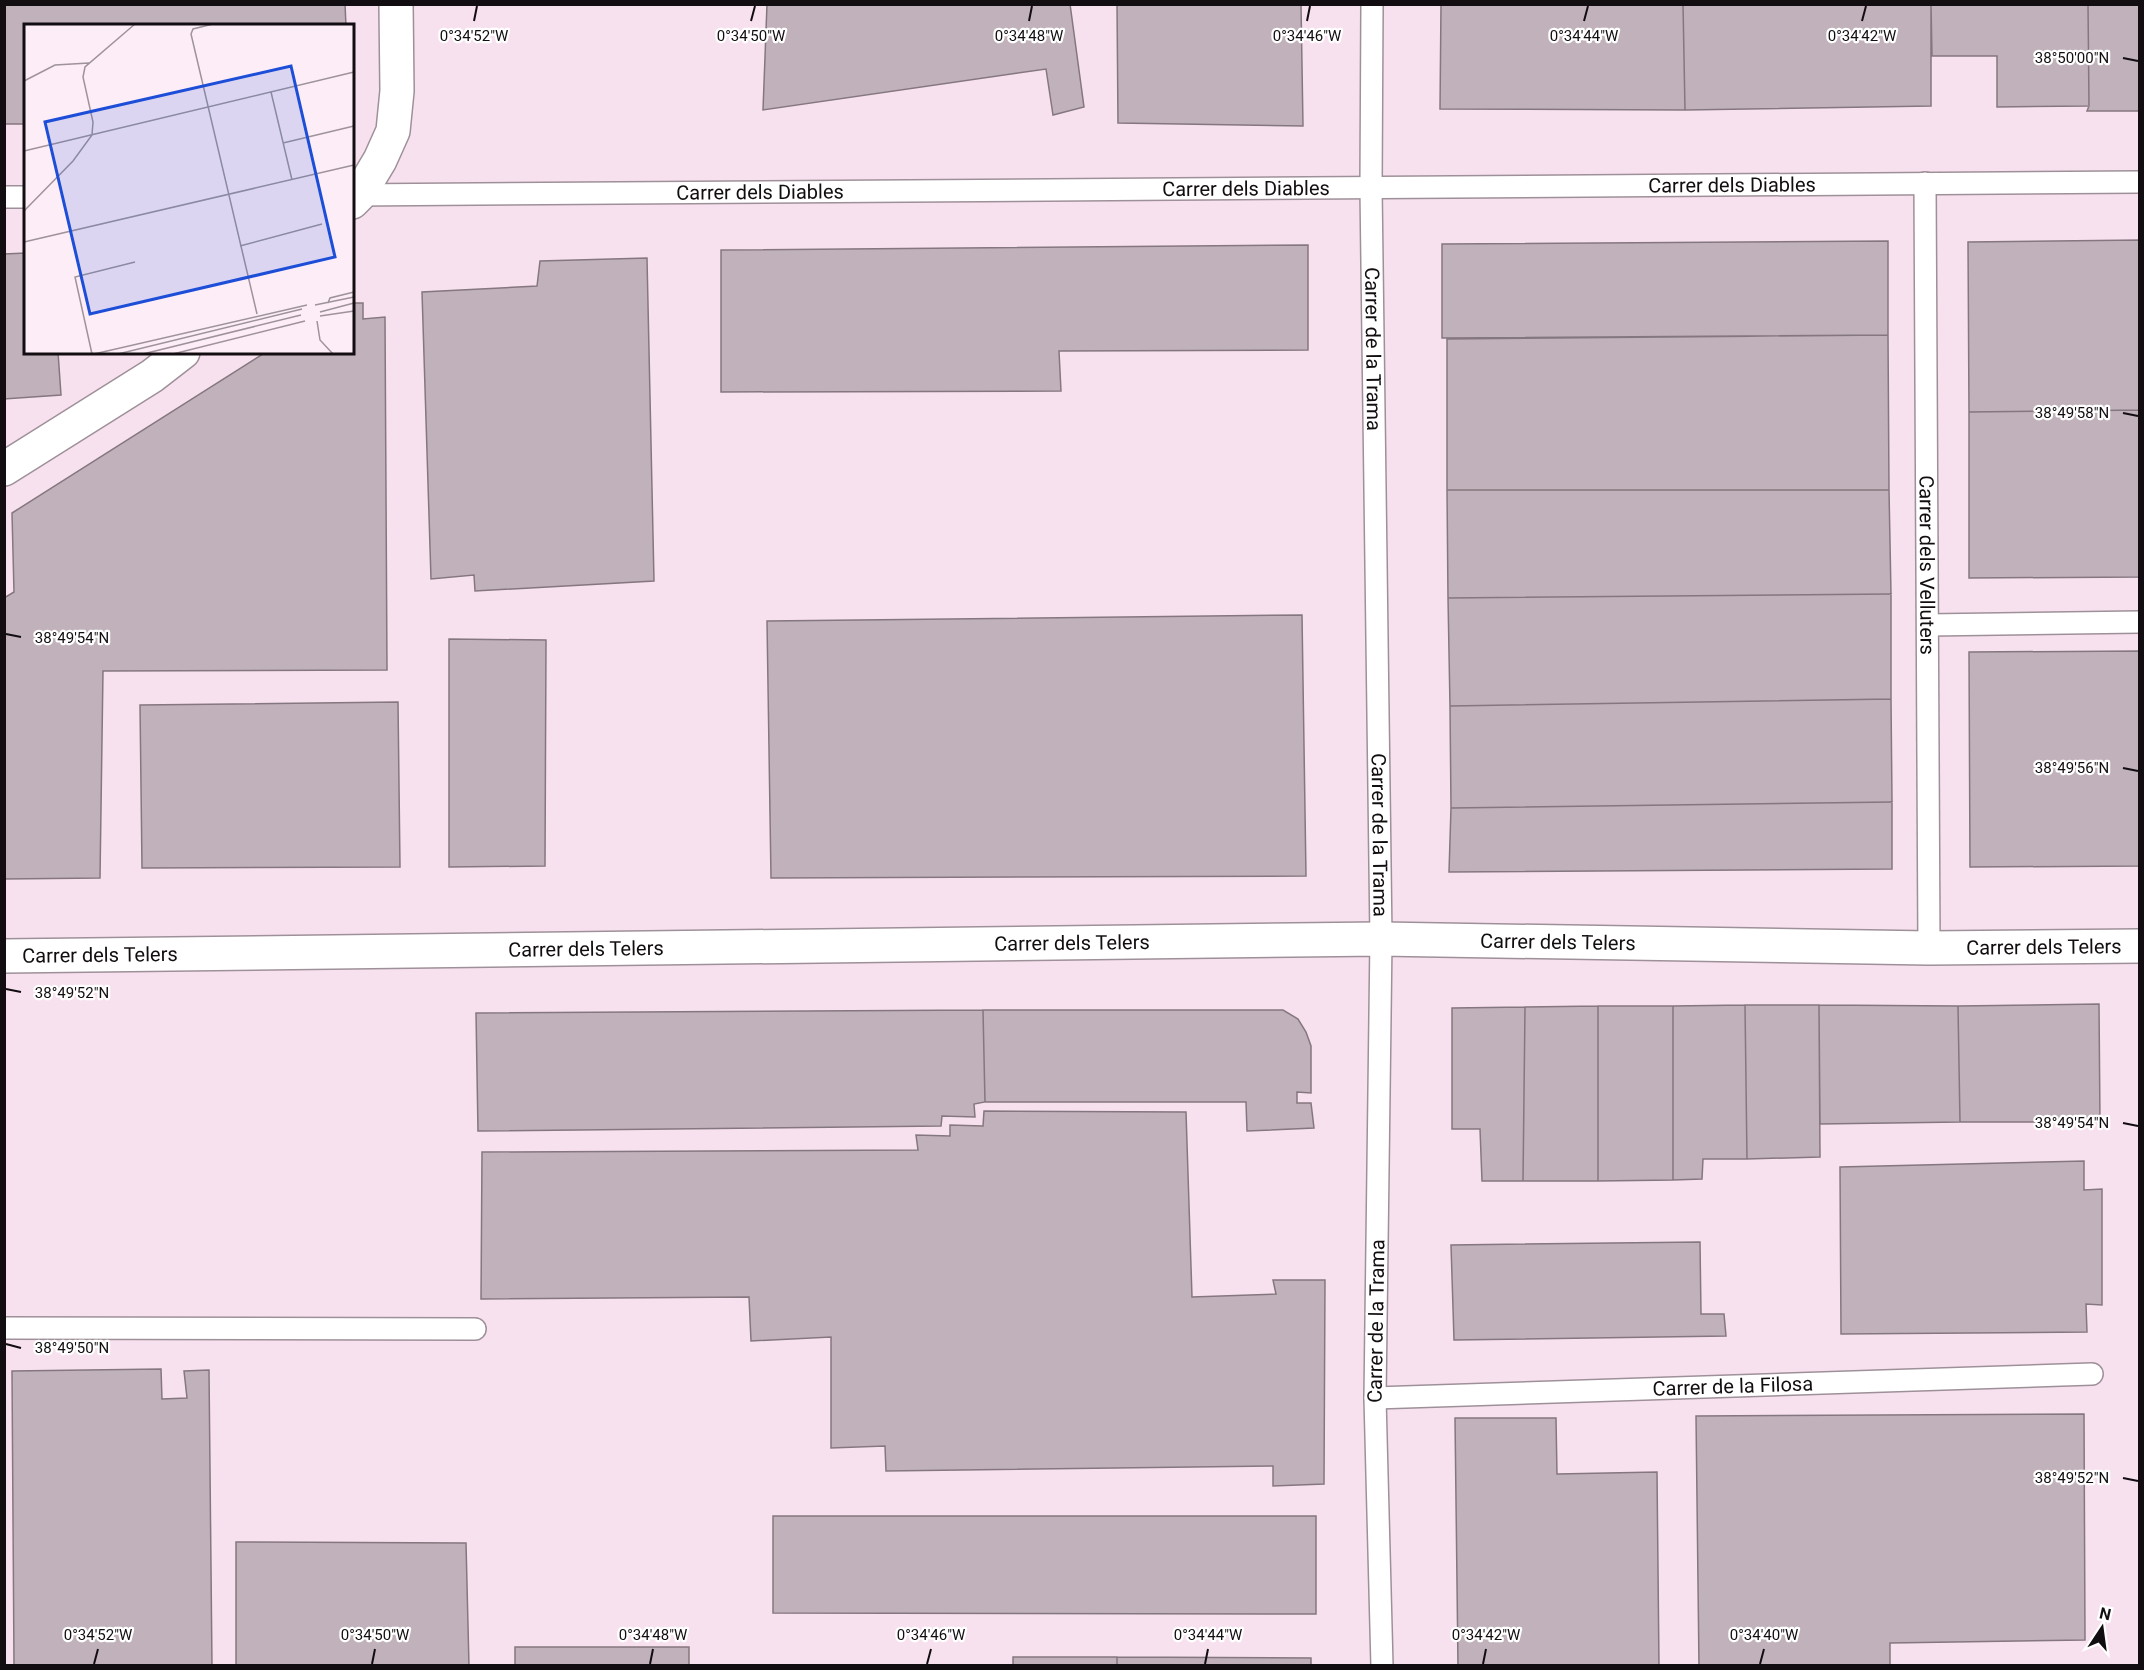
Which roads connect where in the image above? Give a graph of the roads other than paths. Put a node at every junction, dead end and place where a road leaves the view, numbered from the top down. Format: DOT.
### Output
graph roads {
  1 [pos="396,4"];
  2 [pos="1372,4"];
  3 [pos="2139,182"];
  4 [pos="1925,183"];
  5 [pos="1371,189"];
  6 [pos="4,197"];
  7 [pos="24,197"];
  8 [pos="355,198"];
  9 [pos="180,354"];
  10 [pos="4,469"];
  11 [pos="2139,622"];
  12 [pos="1928,625"];
  13 [pos="1382,939"];
  14 [pos="2139,946"];
  15 [pos="1929,948"];
  16 [pos="4,956"];
  17 [pos="4,1328"];
  18 [pos="475,1329"];
  19 [pos="2092,1374"];
  20 [pos="1375,1398"];
  21 [pos="1382,1665"];
  1 -- 8 [label="street"];
  2 -- 5 [label="lane, Carrer de la Trama"];
  3 -- 4 [label="lane, Carrer dels Diables"];
  4 -- 5 [label="lane, Carrer dels Diables"];
  4 -- 12 [label="lane, Carrer dels Velluters"];
  5 -- 8 [label="lane, Carrer dels Diables"];
  5 -- 13 [label="lane, Carrer de la Trama"];
  6 -- 7 [label="lane"];
  9 -- 10 [label="street"];
  11 -- 12 [label="lane"];
  12 -- 15 [label="lane, Carrer dels Velluters"];
  13 -- 15 [label="street, Carrer dels Telers"];
  13 -- 16 [label="street, Carrer dels Telers"];
  13 -- 20 [label="lane, Carrer de la Trama"];
  14 -- 15 [label="street, Carrer dels Telers"];
  17 -- 18 [label="lane"];
  19 -- 20 [label="lane, Carrer de la Filosa"];
  20 -- 21 [label="lane, Carrer de la Trama"];
}
